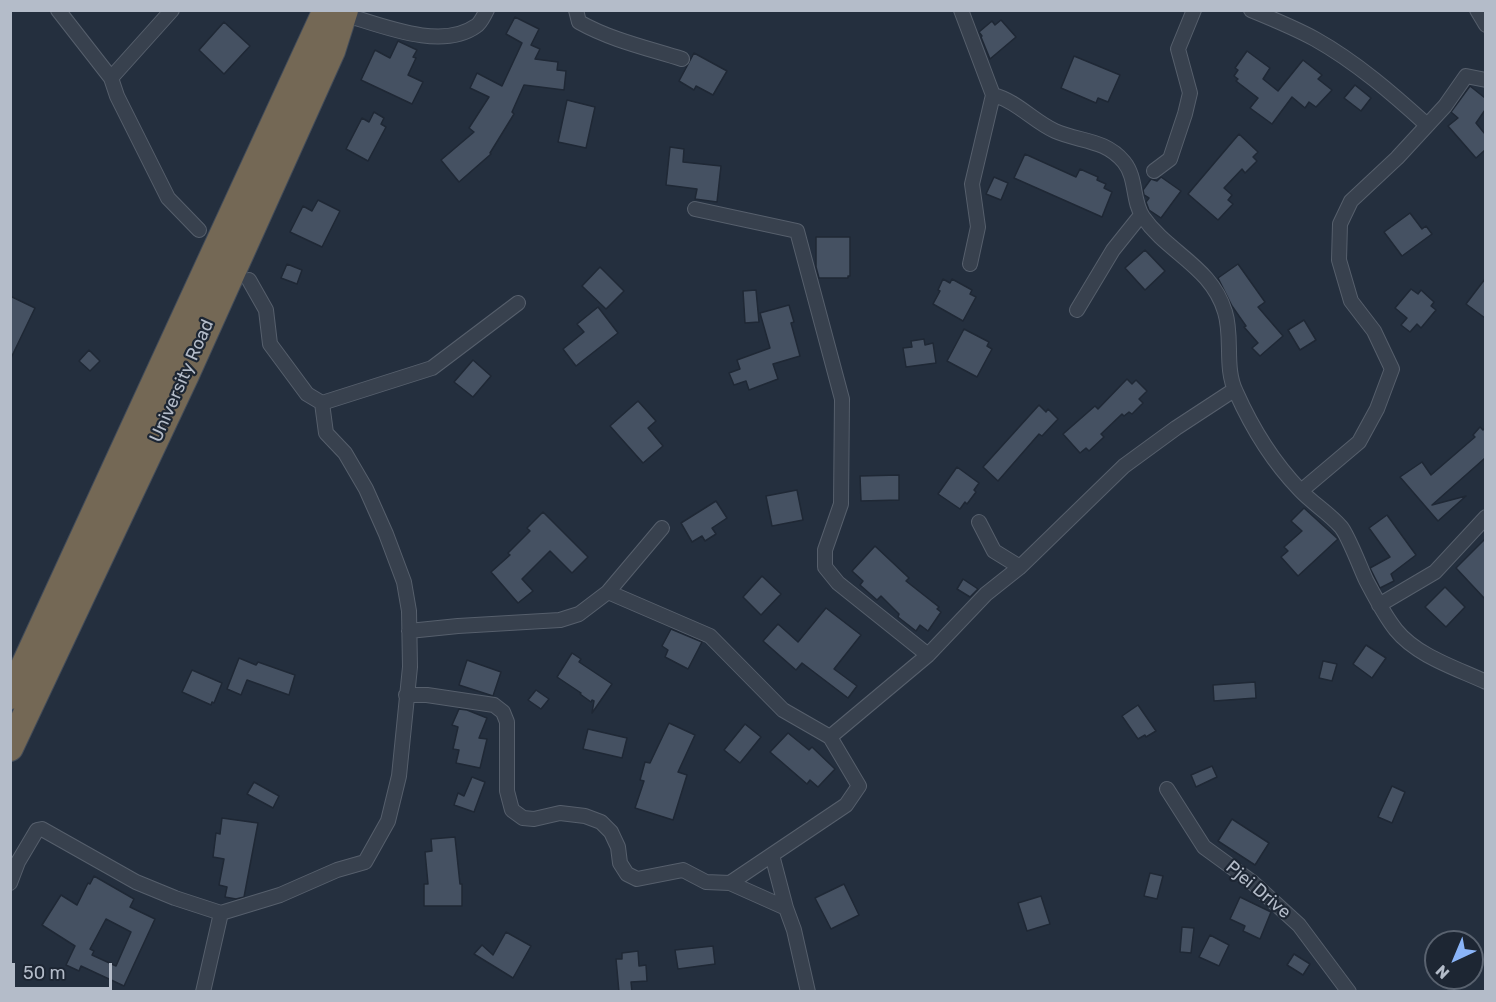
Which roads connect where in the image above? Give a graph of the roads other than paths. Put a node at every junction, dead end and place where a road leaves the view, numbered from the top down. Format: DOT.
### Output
graph roads {
  1 [pos="58,10"];
  2 [pos="172,10"];
  3 [pos="487,10"];
  4 [pos="576,10"];
  5 [pos="961,10"];
  6 [pos="1194,10"];
  7 [pos="1251,10"];
  8 [pos="1477,10"];
  9 [pos="338,12"];
  10 [pos="1277,15"];
  11 [pos="1485,25"];
  12 [pos="682,59"];
  13 [pos="111,78"];
  14 [pos="1485,80"];
  15 [pos="993,95"];
  16 [pos="1427,125"];
  17 [pos="1154,171"];
  18 [pos="695,209"];
  19 [pos="1142,216"];
  20 [pos="199,230"];
  21 [pos="970,264"];
  22 [pos="249,280"];
  23 [pos="518,303"];
  24 [pos="1077,310"];
  25 [pos="1234,390"];
  26 [pos="322,403"];
  27 [pos="1301,491"];
  28 [pos="1485,517"];
  29 [pos="979,522"];
  30 [pos="662,528"];
  31 [pos="1020,567"];
  32 [pos="608,592"];
  33 [pos="1379,605"];
  34 [pos="410,631"];
  35 [pos="928,655"];
  36 [pos="1485,682"];
  37 [pos="406,695"];
  38 [pos="10,696"];
  39 [pos="830,737"];
  40 [pos="10,748"];
  41 [pos="1167,789"];
  42 [pos="772,855"];
  43 [pos="10,883"];
  44 [pos="730,884"];
  45 [pos="786,908"];
  46 [pos="221,913"];
  47 [pos="202,992"];
  48 [pos="808,992"];
  49 [pos="1349,992"];
  1 -- 13 [label="street"];
  2 -- 13 [label="street"];
  3 -- 9 [label="street"];
  4 -- 12 [label="street"];
  5 -- 15 [label="street"];
  6 -- 17 [label="street"];
  7 -- 10 [label="street"];
  8 -- 11 [label="street"];
  9 -- 38 [label="highway, University Road"];
  9 -- 40 [label="highway, University Road"];
  10 -- 16 [label="street"];
  13 -- 20 [label="street"];
  14 -- 16 [label="street"];
  15 -- 19 [label="street"];
  15 -- 21 [label="street"];
  16 -- 27 [label="street"];
  18 -- 35 [label="street"];
  19 -- 24 [label="street"];
  19 -- 25 [label="street"];
  22 -- 26 [label="street"];
  23 -- 26 [label="street"];
  25 -- 27 [label="street"];
  25 -- 31 [label="street"];
  26 -- 34 [label="street"];
  27 -- 33 [label="street"];
  28 -- 33 [label="street"];
  29 -- 31 [label="street"];
  30 -- 32 [label="street"];
  31 -- 35 [label="street"];
  32 -- 34 [label="street"];
  32 -- 39 [label="street"];
  33 -- 36 [label="street"];
  34 -- 37 [label="street"];
  35 -- 39 [label="street"];
  37 -- 44 [label="street"];
  37 -- 46 [label="street"];
  39 -- 42 [label="street"];
  41 -- 49 [label="street, Pjei Drive"];
  42 -- 44 [label="street"];
  42 -- 45 [label="street"];
  43 -- 46 [label="street"];
  44 -- 45 [label="street"];
  45 -- 48 [label="street"];
  46 -- 47 [label="street"];
}
